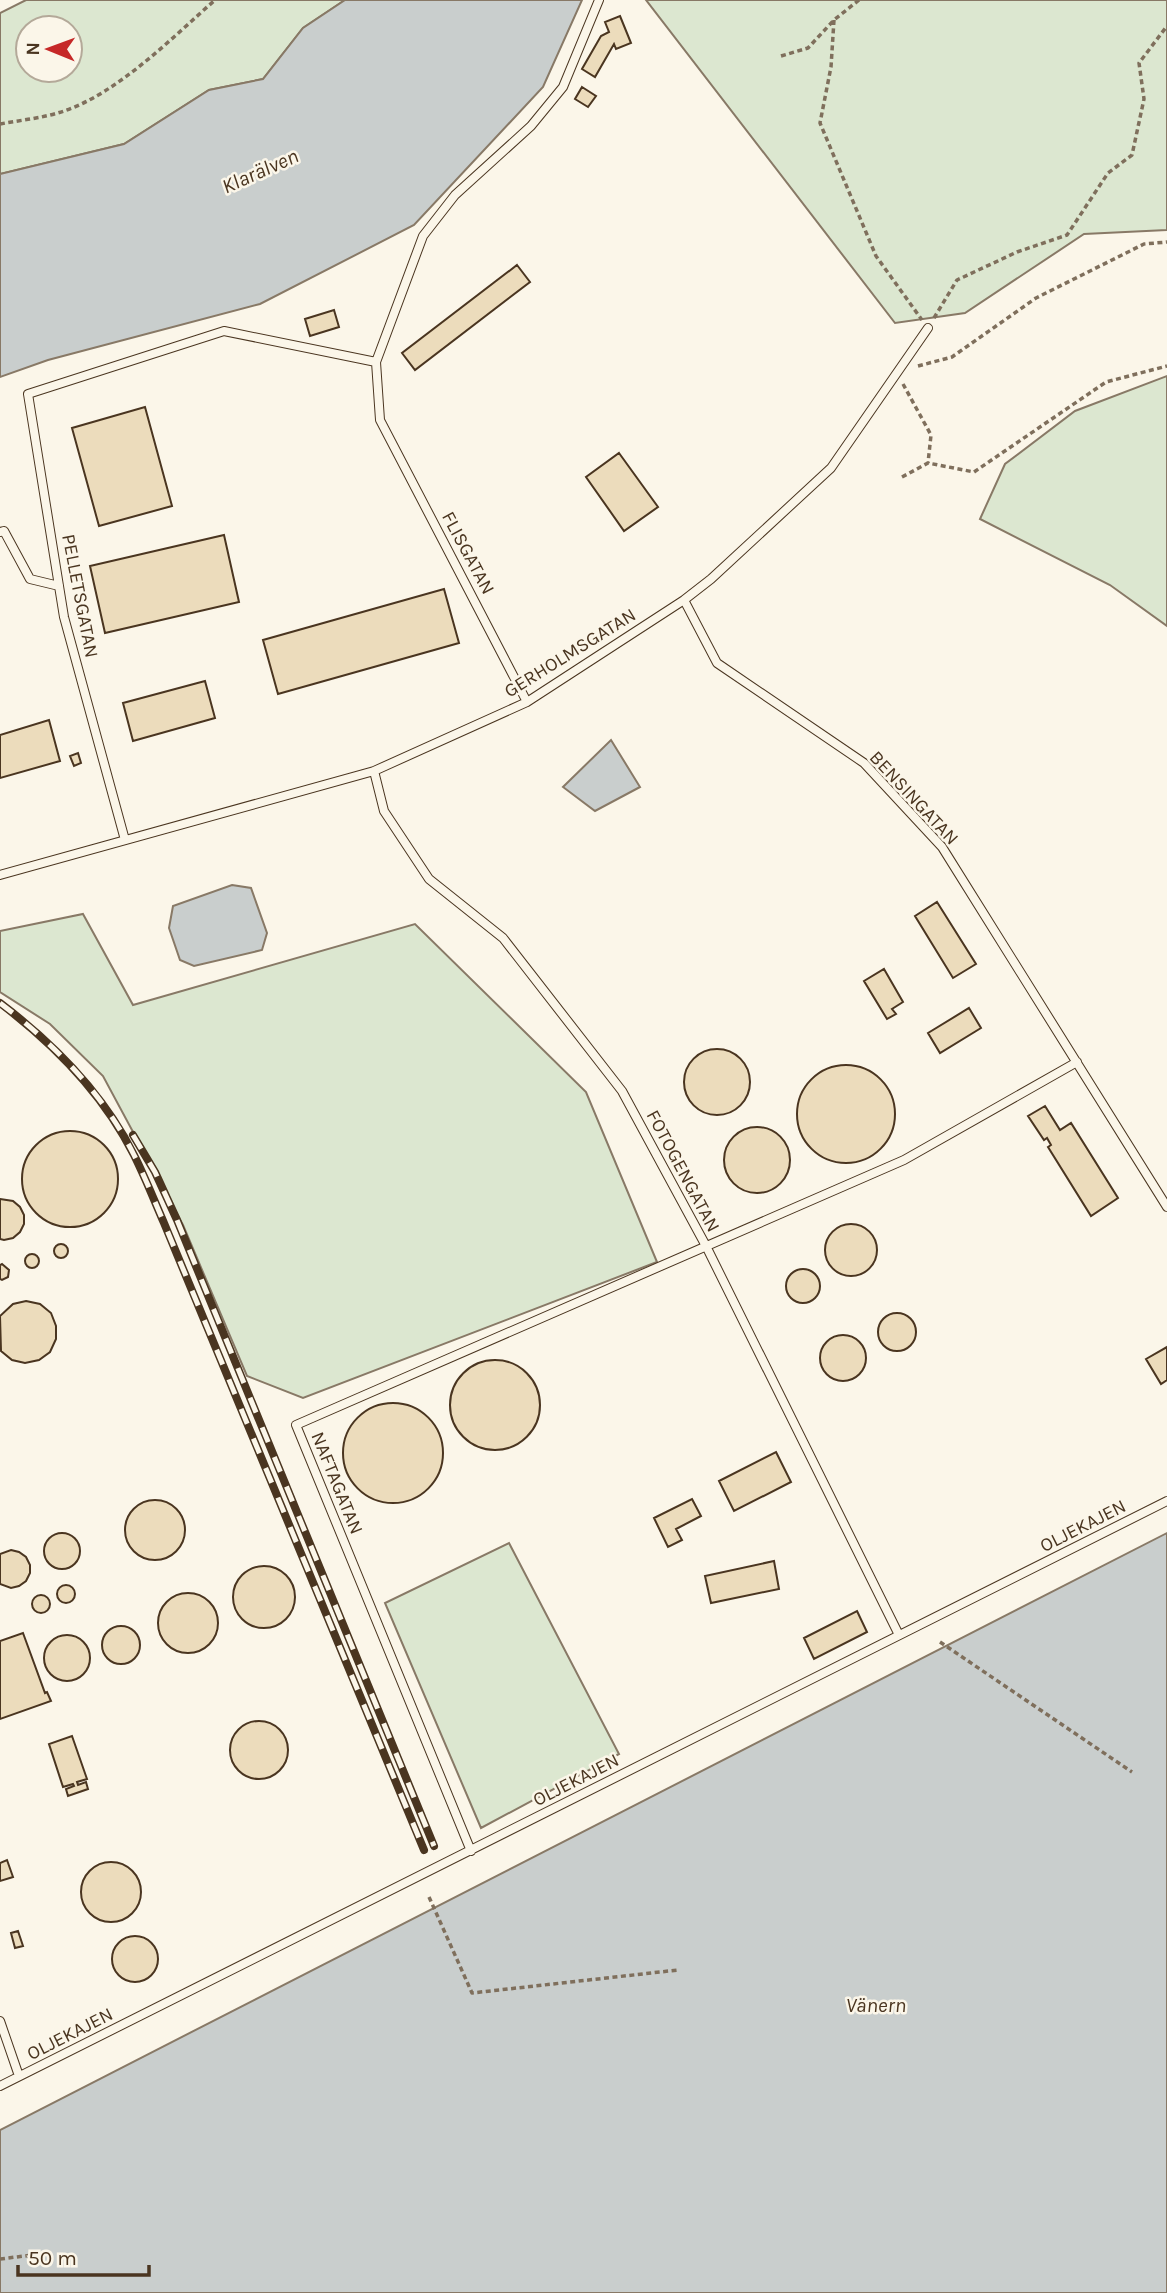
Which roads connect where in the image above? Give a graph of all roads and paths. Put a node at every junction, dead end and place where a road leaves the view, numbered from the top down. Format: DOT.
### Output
graph roads {
  1 [pos="215,0"];
  2 [pos="599,0"];
  3 [pos="859,0"];
  4 [pos="834,20"];
  5 [pos="1167,26"];
  6 [pos="781,56"];
  7 [pos="0,124"];
  8 [pos="1167,242"];
  9 [pos="928,328"];
  10 [pos="376,362"];
  11 [pos="1167,366"];
  12 [pos="897,372"];
  13 [pos="928,463"];
  14 [pos="902,477"];
  15 [pos="0,532"];
  16 [pos="59,586"];
  17 [pos="684,600"];
  18 [pos="527,702"];
  19 [pos="374,771"];
  20 [pos="125,841"];
  21 [pos="0,874"];
  22 [pos="1077,1062"];
  23 [pos="1167,1207"];
  24 [pos="705,1246"];
  25 [pos="1167,1501"];
  26 [pos="899,1635"];
  27 [pos="940,1642"];
  28 [pos="1132,1772"];
  29 [pos="471,1850"];
  30 [pos="429,1897"];
  31 [pos="678,1970"];
  32 [pos="0,2021"];
  33 [pos="19,2076"];
  34 [pos="0,2086"];
  35 [pos="49,2253"];
  36 [pos="0,2259"];
  1 -- 7 [label="path"];
  2 -- 10 [label="lane"];
  3 -- 4 [label="path"];
  4 -- 6 [label="path"];
  4 -- 9 [label="path"];
  5 -- 9 [label="path"];
  8 -- 12 [label="path"];
  9 -- 12 [label="lane, GERHOLMSGATAN"];
  10 -- 16 [label="lane, PELLETSGATAN"];
  10 -- 18 [label="lane, FLISGATAN"];
  11 -- 13 [label="path"];
  12 -- 13 [label="path"];
  12 -- 17 [label="lane, GERHOLMSGATAN"];
  13 -- 14 [label="path"];
  15 -- 16 [label="lane"];
  16 -- 20 [label="lane, PELLETSGATAN"];
  17 -- 18 [label="lane, GERHOLMSGATAN"];
  17 -- 22 [label="lane, BENSINGATAN"];
  18 -- 19 [label="lane, GERHOLMSGATAN"];
  19 -- 20 [label="lane, GERHOLMSGATAN"];
  19 -- 24 [label="lane, FOTOGENGATAN"];
  20 -- 21 [label="lane, GERHOLMSGATAN"];
  22 -- 23 [label="lane, BENSINGATAN"];
  22 -- 24 [label="lane"];
  24 -- 26 [label="lane, FOTOGENGATAN"];
  24 -- 29 [label="lane, NAFTAGATAN"];
  25 -- 26 [label="lane, OLJEKAJEN"];
  26 -- 29 [label="lane, OLJEKAJEN"];
  27 -- 28 [label="path"];
  29 -- 33 [label="lane, OLJEKAJEN"];
  30 -- 31 [label="path"];
  32 -- 33 [label="lane"];
  33 -- 34 [label="lane, OLJEKAJEN"];
  35 -- 36 [label="path"];
}
